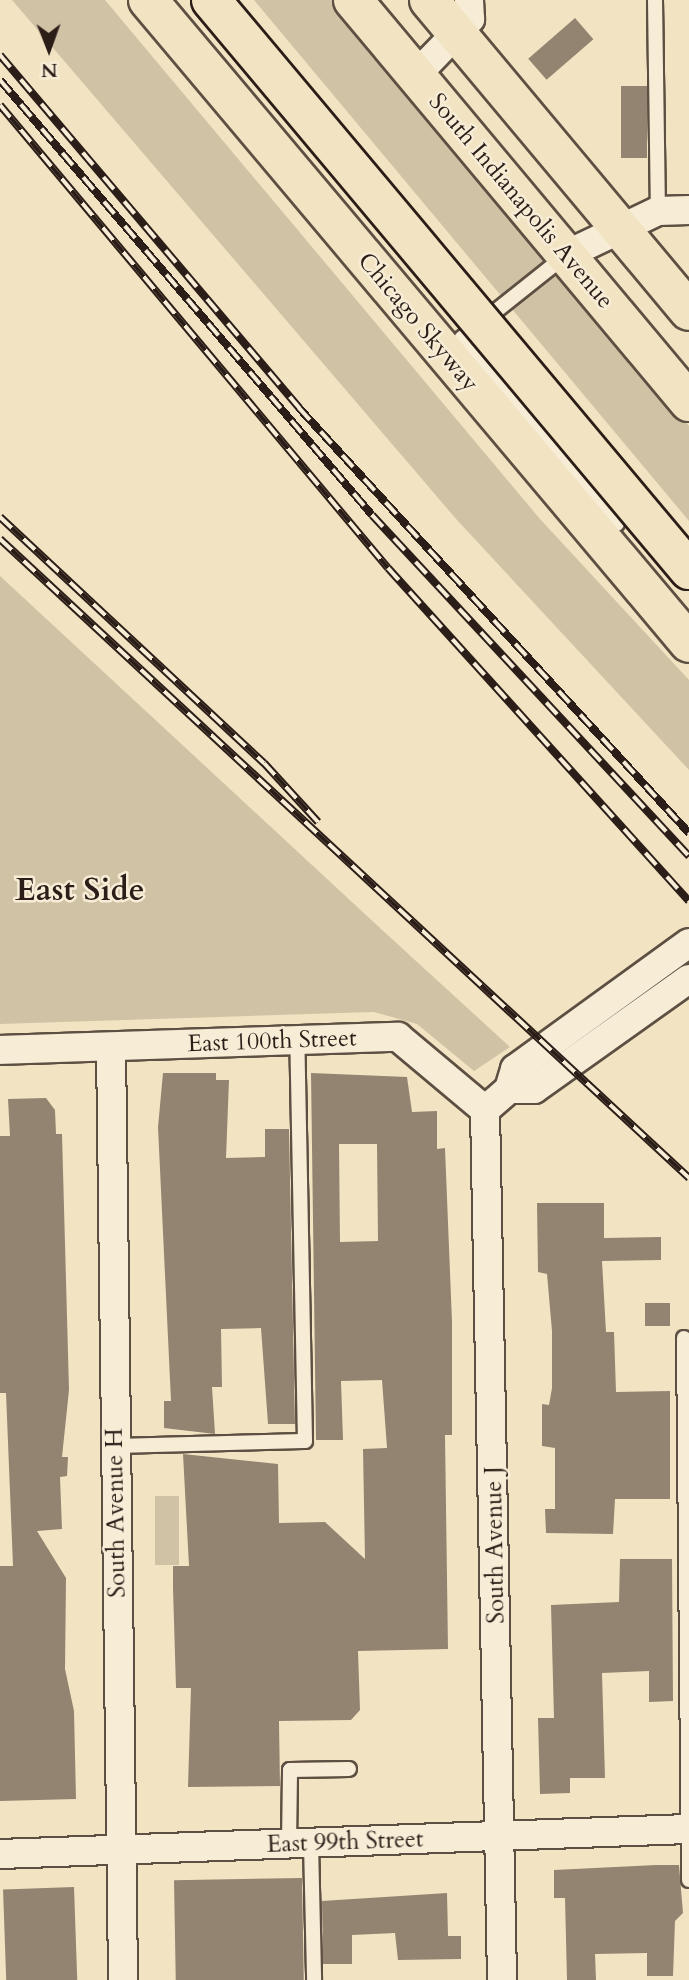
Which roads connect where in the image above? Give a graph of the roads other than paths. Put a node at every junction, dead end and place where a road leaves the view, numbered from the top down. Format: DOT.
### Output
graph roads {
  1 [pos="148,0"];
  2 [pos="211,0"];
  3 [pos="353,0"];
  4 [pos="429,0"];
  5 [pos="656,0"];
  6 [pos="463,16"];
  7 [pos="416,75"];
  8 [pos="689,210"];
  9 [pos="658,211"];
  10 [pos="622,229"];
  11 [pos="566,255"];
  12 [pos="689,311"];
  13 [pos="689,402"];
  14 [pos="617,524"];
  15 [pos="689,570"];
  16 [pos="689,643"];
  17 [pos="689,943"];
  18 [pos="689,979"];
  19 [pos="297,1040"];
  20 [pos="111,1046"];
  21 [pos="0,1050"];
  22 [pos="509,1089"];
  23 [pos="485,1110"];
  24 [pos="684,1338"];
  25 [pos="114,1446"];
  26 [pos="349,1769"];
  27 [pos="689,1829"];
  28 [pos="500,1836"];
  29 [pos="300,1844"];
  30 [pos="121,1851"];
  31 [pos="0,1854"];
  32 [pos="689,1880"];
  33 [pos="123,1980"];
  34 [pos="314,1980"];
  35 [pos="502,1980"];
  1 -- 16 [label="main road, Chicago Skyway"];
  2 -- 15 [label="main road, Chicago Skyway, bridge"];
  3 -- 7 [label="main road, South Indianapolis Avenue"];
  4 -- 6 [label="main road"];
  5 -- 9 [label="lane"];
  6 -- 7 [label="street"];
  6 -- 10 [label="main road"];
  7 -- 11 [label="main road, South Indianapolis Avenue"];
  8 -- 9 [label="street"];
  9 -- 10 [label="street"];
  10 -- 11 [label="street"];
  10 -- 12 [label="main road"];
  11 -- 13 [label="main road, South Indianapolis Avenue"];
  11 -- 14 [label="lane"];
  17 -- 22 [label="street"];
  18 -- 22 [label="street"];
  19 -- 20 [label="street, East 100th Street"];
  19 -- 23 [label="street, East 100th Street"];
  19 -- 25 [label="lane"];
  20 -- 21 [label="street, East 100th Street"];
  20 -- 25 [label="street, South Avenue H"];
  22 -- 23 [label="street"];
  23 -- 28 [label="street, South Avenue J"];
  24 -- 27 [label="lane"];
  25 -- 30 [label="street, South Avenue H"];
  26 -- 29 [label="lane"];
  27 -- 28 [label="street, East 99th Street"];
  27 -- 32 [label="lane"];
  28 -- 29 [label="street, East 99th Street"];
  28 -- 35 [label="street, South Avenue J"];
  29 -- 30 [label="street, East 99th Street"];
  29 -- 34 [label="lane"];
  30 -- 31 [label="street, East 99th Street"];
  30 -- 33 [label="street, South Avenue H"];
}
